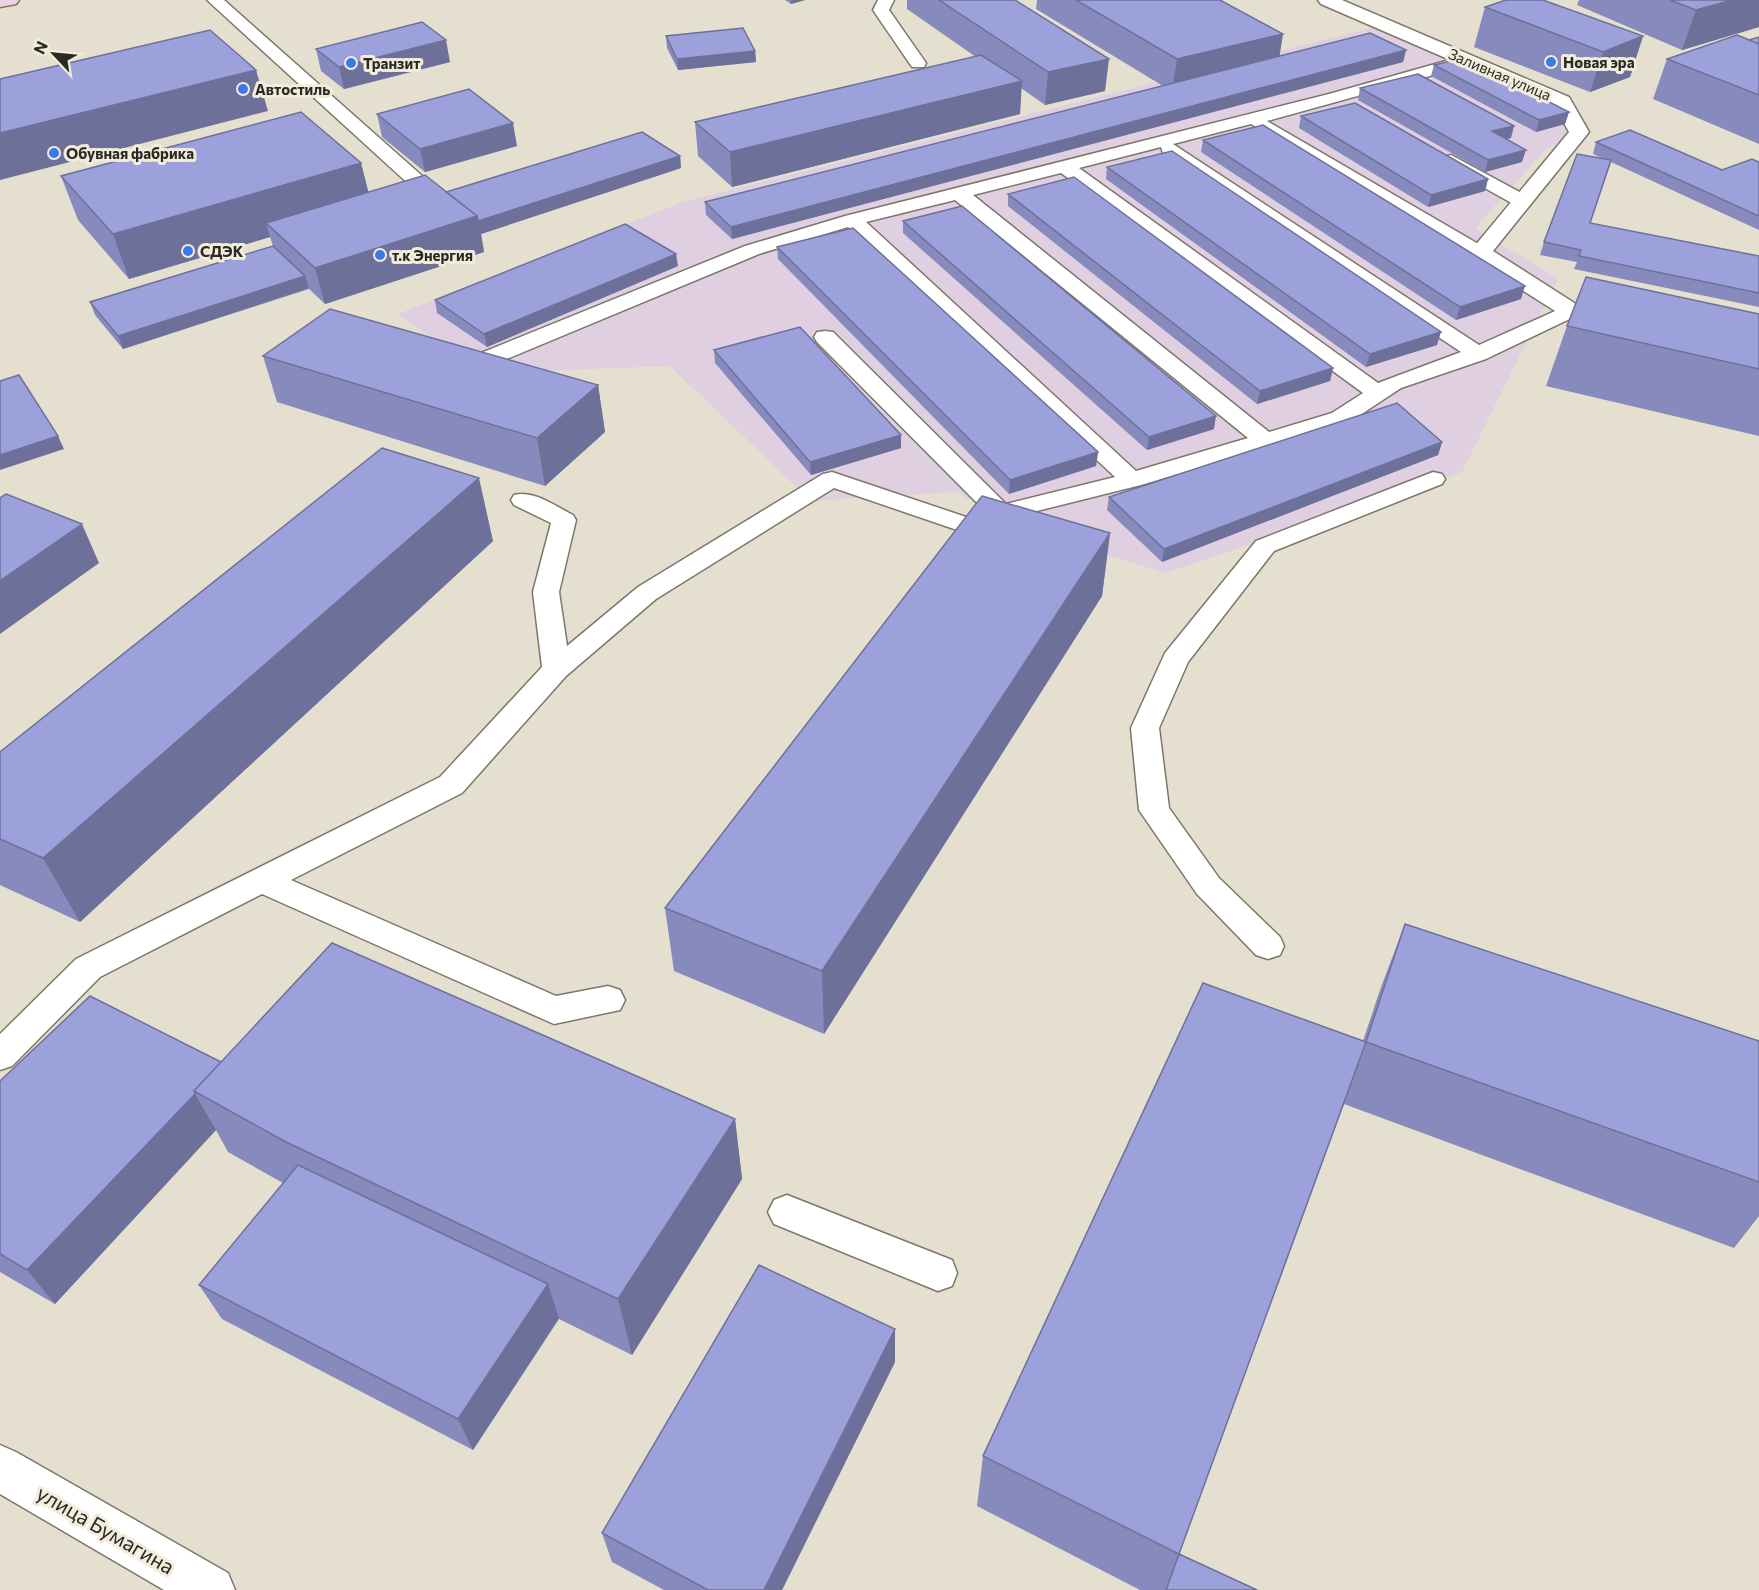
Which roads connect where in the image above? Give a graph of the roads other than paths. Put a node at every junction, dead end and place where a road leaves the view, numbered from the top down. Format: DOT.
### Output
graph roads {
  1 [pos="10,0"];
  2 [pos="215,0"];
  3 [pos="886,0"];
  4 [pos="1327,0"];
  5 [pos="0,2"];
  6 [pos="1467,60"];
  7 [pos="918,63"];
  8 [pos="1335,98"];
  9 [pos="1356,109"];
  10 [pos="1252,119"];
  11 [pos="1159,142"];
  12 [pos="1439,155"];
  13 [pos="1064,166"];
  14 [pos="958,193"];
  15 [pos="431,194"];
  16 [pos="1522,201"];
  17 [pos="852,220"];
  18 [pos="1480,254"];
  19 [pos="1571,311"];
  20 [pos="825,337"];
  21 [pos="1478,354"];
  22 [pos="489,358"];
  23 [pos="1377,392"];
  24 [pos="1265,440"];
  25 [pos="1433,478"];
  26 [pos="1132,480"];
  27 [pos="523,500"];
  28 [pos="966,525"];
  29 [pos="556,669"];
  30 [pos="262,881"];
  31 [pos="1268,946"];
  32 [pos="608,1000"];
  33 [pos="0,1056"];
  34 [pos="787,1212"];
  35 [pos="938,1273"];
  36 [pos="0,1468"];
  37 [pos="211,1590"];
  1 -- 5 [label="main road"];
  2 -- 15 [label="lane"];
  3 -- 7 [label="lane"];
  4 -- 6 [label="street, Заливная улица"];
  6 -- 8 [label="lane"];
  6 -- 16 [label="street, Заливная улица"];
  8 -- 9 [label="lane"];
  8 -- 10 [label="lane"];
  10 -- 11 [label="lane"];
  10 -- 18 [label="lane"];
  11 -- 13 [label="lane"];
  11 -- 21 [label="lane"];
  12 -- 16 [label="lane"];
  13 -- 14 [label="lane"];
  13 -- 23 [label="lane"];
  14 -- 17 [label="lane"];
  14 -- 24 [label="lane"];
  16 -- 18 [label="street, Заливная улица"];
  17 -- 22 [label="lane"];
  17 -- 26 [label="lane"];
  18 -- 19 [label="street"];
  19 -- 21 [label="lane"];
  20 -- 26 [label="lane"];
  21 -- 23 [label="lane"];
  23 -- 24 [label="lane"];
  24 -- 26 [label="lane"];
  25 -- 31 [label="lane"];
  27 -- 29 [label="lane"];
  28 -- 29 [label="lane"];
  29 -- 30 [label="lane"];
  30 -- 32 [label="lane"];
  30 -- 33 [label="lane"];
  34 -- 35 [label="lane"];
  36 -- 37 [label="street, улица Бумагина"];
}
